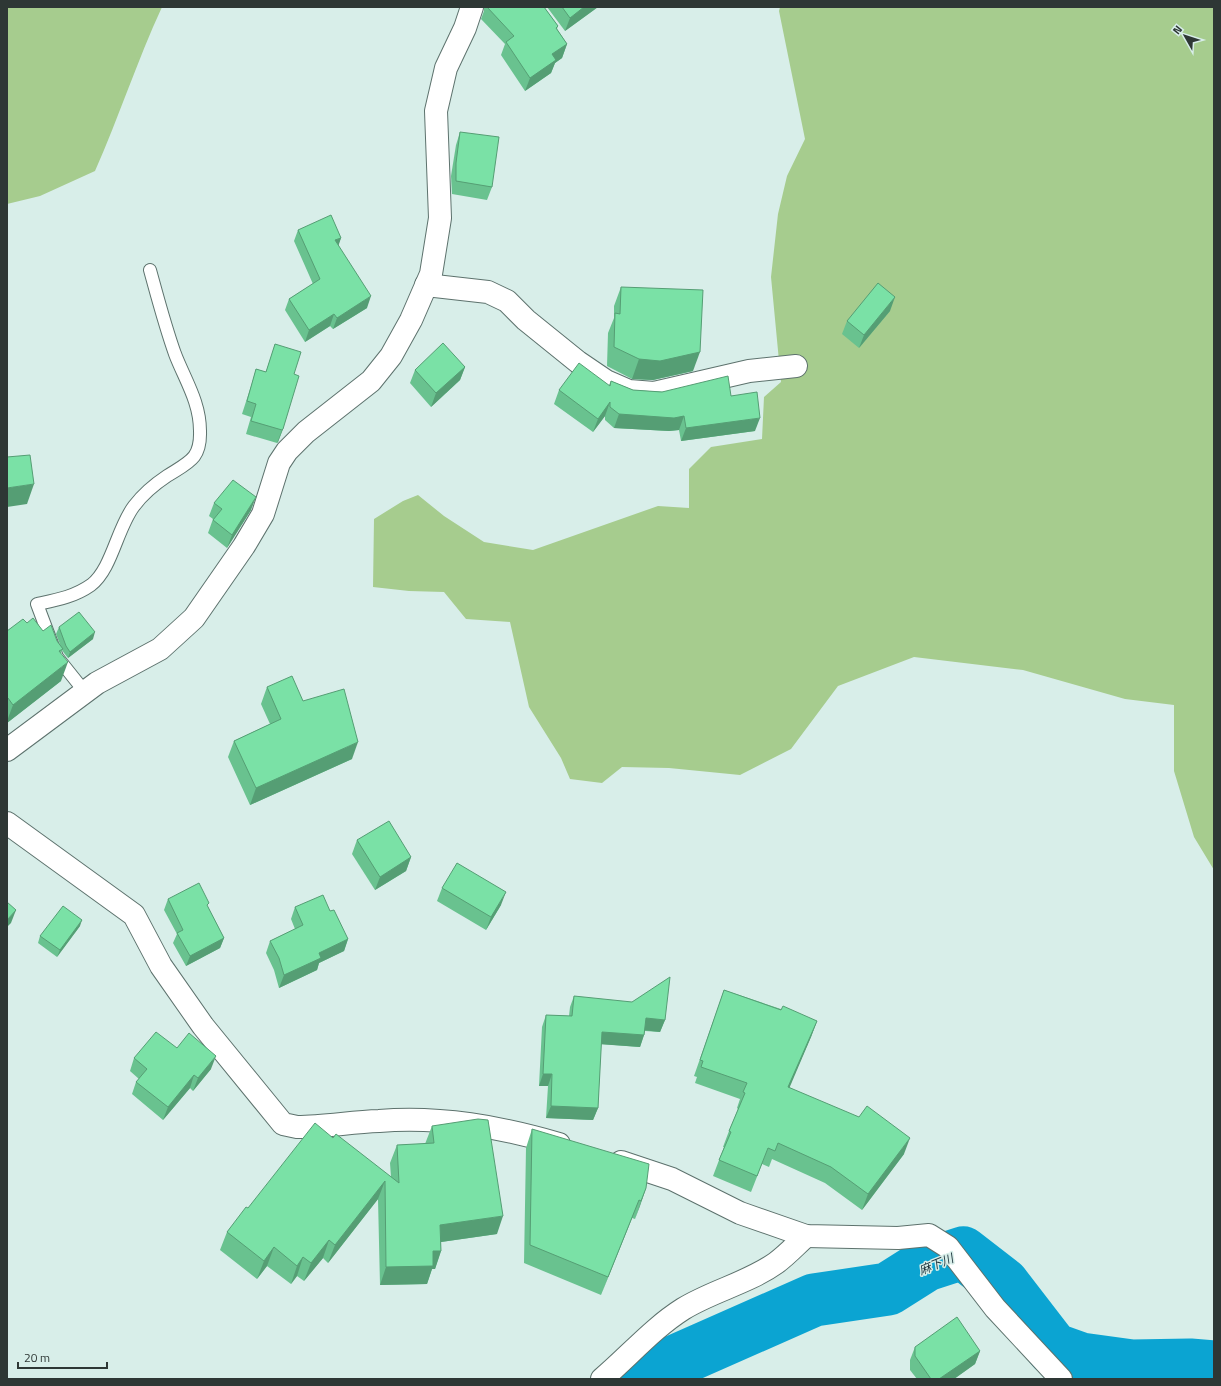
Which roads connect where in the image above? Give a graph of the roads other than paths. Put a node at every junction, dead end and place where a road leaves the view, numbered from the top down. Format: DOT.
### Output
graph roads {
  1 [pos="472,7"];
  2 [pos="150,270"];
  3 [pos="426,285"];
  4 [pos="796,366"];
  5 [pos="85,692"];
  6 [pos="7,750"];
  7 [pos="7,823"];
  8 [pos="577,1149"];
  9 [pos="598,1155"];
  10 [pos="806,1236"];
  11 [pos="602,1379"];
  12 [pos="1061,1379"];
  1 -- 3 [label="street"];
  2 -- 5 [label="lane"];
  3 -- 4 [label="street"];
  3 -- 5 [label="street"];
  5 -- 6 [label="street"];
  7 -- 8 [label="street"];
  9 -- 10 [label="street"];
  10 -- 11 [label="street"];
  10 -- 12 [label="street"];
}
